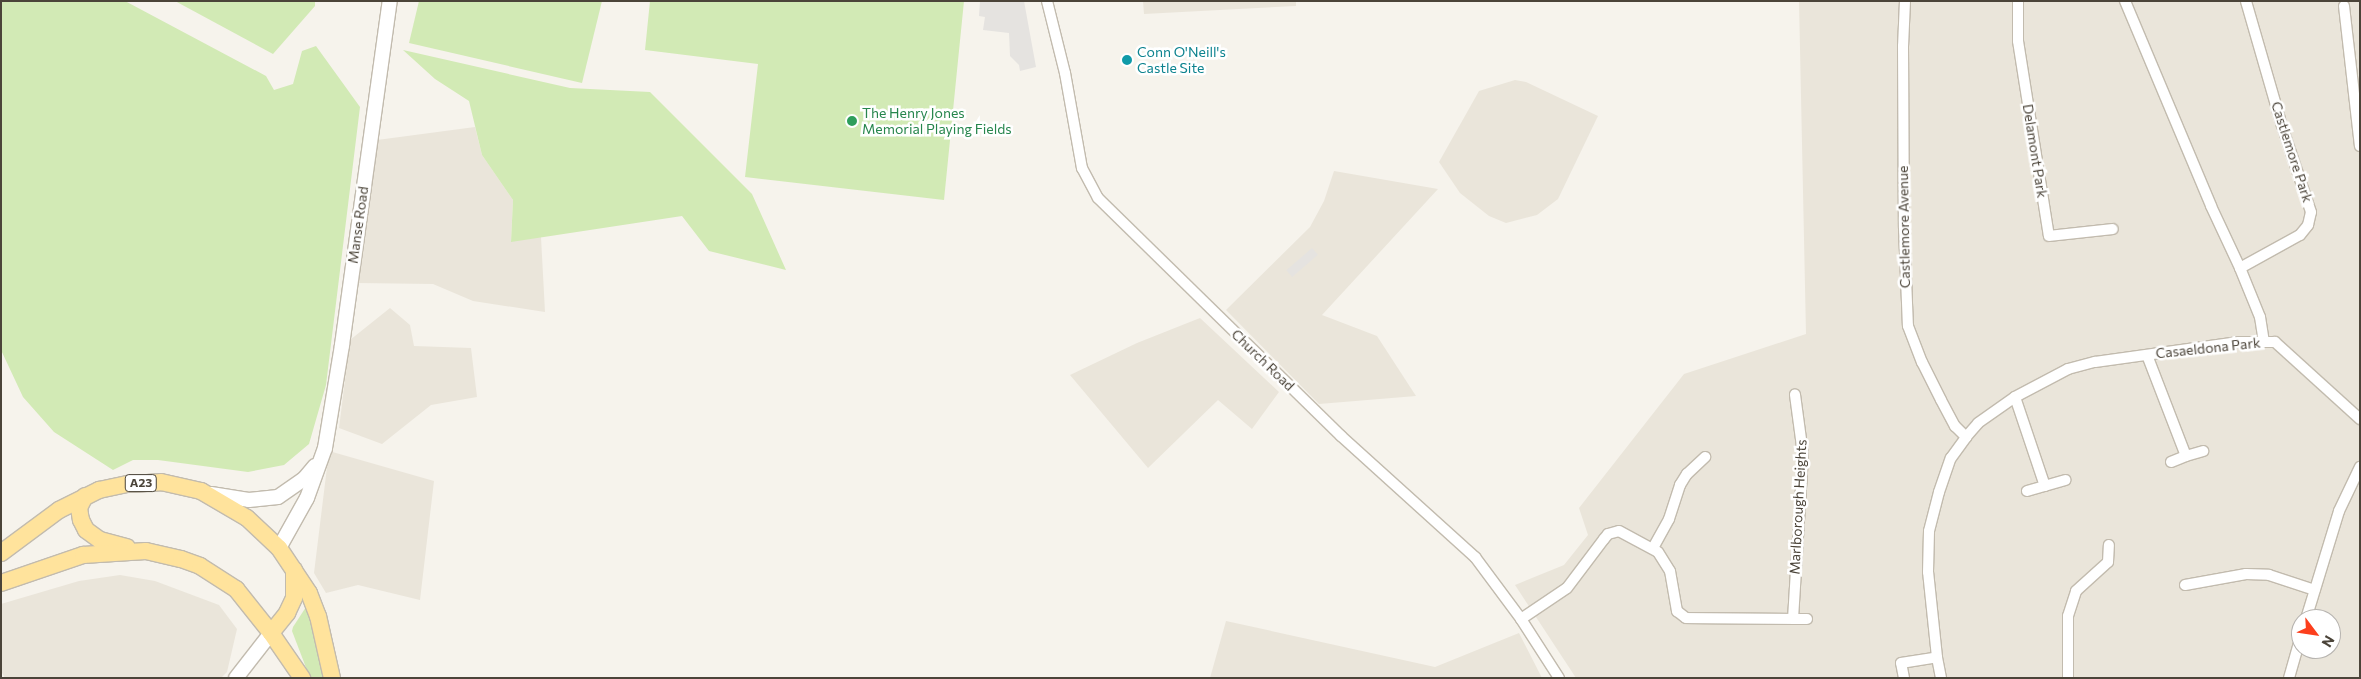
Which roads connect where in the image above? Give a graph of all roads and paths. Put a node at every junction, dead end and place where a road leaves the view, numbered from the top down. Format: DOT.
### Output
graph roads {
  1 [pos="390,1"];
  2 [pos="1047,1"];
  3 [pos="1905,1"];
  4 [pos="2018,1"];
  5 [pos="2125,1"];
  6 [pos="2246,1"];
  7 [pos="2344,6"];
  8 [pos="2360,146"];
  9 [pos="2113,229"];
  10 [pos="2240,268"];
  11 [pos="2264,341"];
  12 [pos="2147,355"];
  13 [pos="1795,395"];
  14 [pos="2015,397"];
  15 [pos="2360,419"];
  16 [pos="1966,436"];
  17 [pos="325,448"];
  18 [pos="2203,451"];
  19 [pos="2186,456"];
  20 [pos="1705,458"];
  21 [pos="2170,462"];
  22 [pos="2360,467"];
  23 [pos="2065,480"];
  24 [pos="2045,486"];
  25 [pos="201,491"];
  26 [pos="2027,491"];
  27 [pos="85,496"];
  28 [pos="2109,545"];
  29 [pos="279,548"];
  30 [pos="1652,548"];
  31 [pos="146,551"];
  32 [pos="1,553"];
  33 [pos="294,570"];
  34 [pos="1,583"];
  35 [pos="2185,585"];
  36 [pos="2315,590"];
  37 [pos="294,598"];
  38 [pos="2309,609"];
  39 [pos="260,618"];
  40 [pos="1521,619"];
  41 [pos="1793,619"];
  42 [pos="1807,619"];
  43 [pos="271,633"];
  44 [pos="1937,657"];
  45 [pos="2294,659"];
  46 [pos="250,661"];
  47 [pos="236,678"];
  48 [pos="302,678"];
  49 [pos="332,678"];
  50 [pos="1559,678"];
  51 [pos="1904,678"];
  52 [pos="1942,678"];
  53 [pos="2068,678"];
  54 [pos="2288,678"];
  1 -- 17 [label="street, Manse Road"];
  2 -- 40 [label="street, Church Road"];
  3 -- 16 [label="street, Castlemore Avenue"];
  4 -- 9 [label="street, Delamont Park"];
  5 -- 10 [label="street"];
  6 -- 10 [label="street, Castlemore Park"];
  7 -- 8 [label="street"];
  10 -- 11 [label="street"];
  11 -- 12 [label="street, Casaeldona Park"];
  11 -- 15 [label="street, Casaeldona Park"];
  12 -- 14 [label="street, Casaeldona Park"];
  12 -- 19 [label="street, Casaeldona Park"];
  13 -- 41 [label="street, Marlborough Heights"];
  14 -- 16 [label="street, Casaeldona Park"];
  14 -- 24 [label="street"];
  16 -- 44 [label="street, Casaeldona Park"];
  17 -- 25 [label="street, Manse Road"];
  17 -- 29 [label="street, Manse Road"];
  18 -- 19 [label="street"];
  19 -- 21 [label="street"];
  20 -- 30 [label="street"];
  22 -- 36 [label="street"];
  23 -- 24 [label="street"];
  24 -- 26 [label="street"];
  25 -- 27 [label="main road, A23"];
  25 -- 29 [label="main road, A23"];
  27 -- 31 [label="main road"];
  27 -- 32 [label="main road, A23"];
  28 -- 53 [label="street"];
  29 -- 33 [label="main road, A23"];
  30 -- 40 [label="street"];
  30 -- 41 [label="street"];
  31 -- 34 [label="main road"];
  31 -- 39 [label="main road"];
  33 -- 37 [label="main road"];
  33 -- 49 [label="main road, A23"];
  35 -- 36 [label="street"];
  36 -- 38 [label="street"];
  37 -- 39 [label="main road"];
  37 -- 43 [label="main road"];
  39 -- 43 [label="main road"];
  39 -- 46 [label="street"];
  40 -- 50 [label="street, Church Road"];
  41 -- 42 [label="street"];
  43 -- 46 [label="street"];
  43 -- 48 [label="main road"];
  44 -- 51 [label="street"];
  44 -- 52 [label="street, Casaeldona Park"];
  45 -- 54 [label="street"];
  46 -- 47 [label="street"];
}
